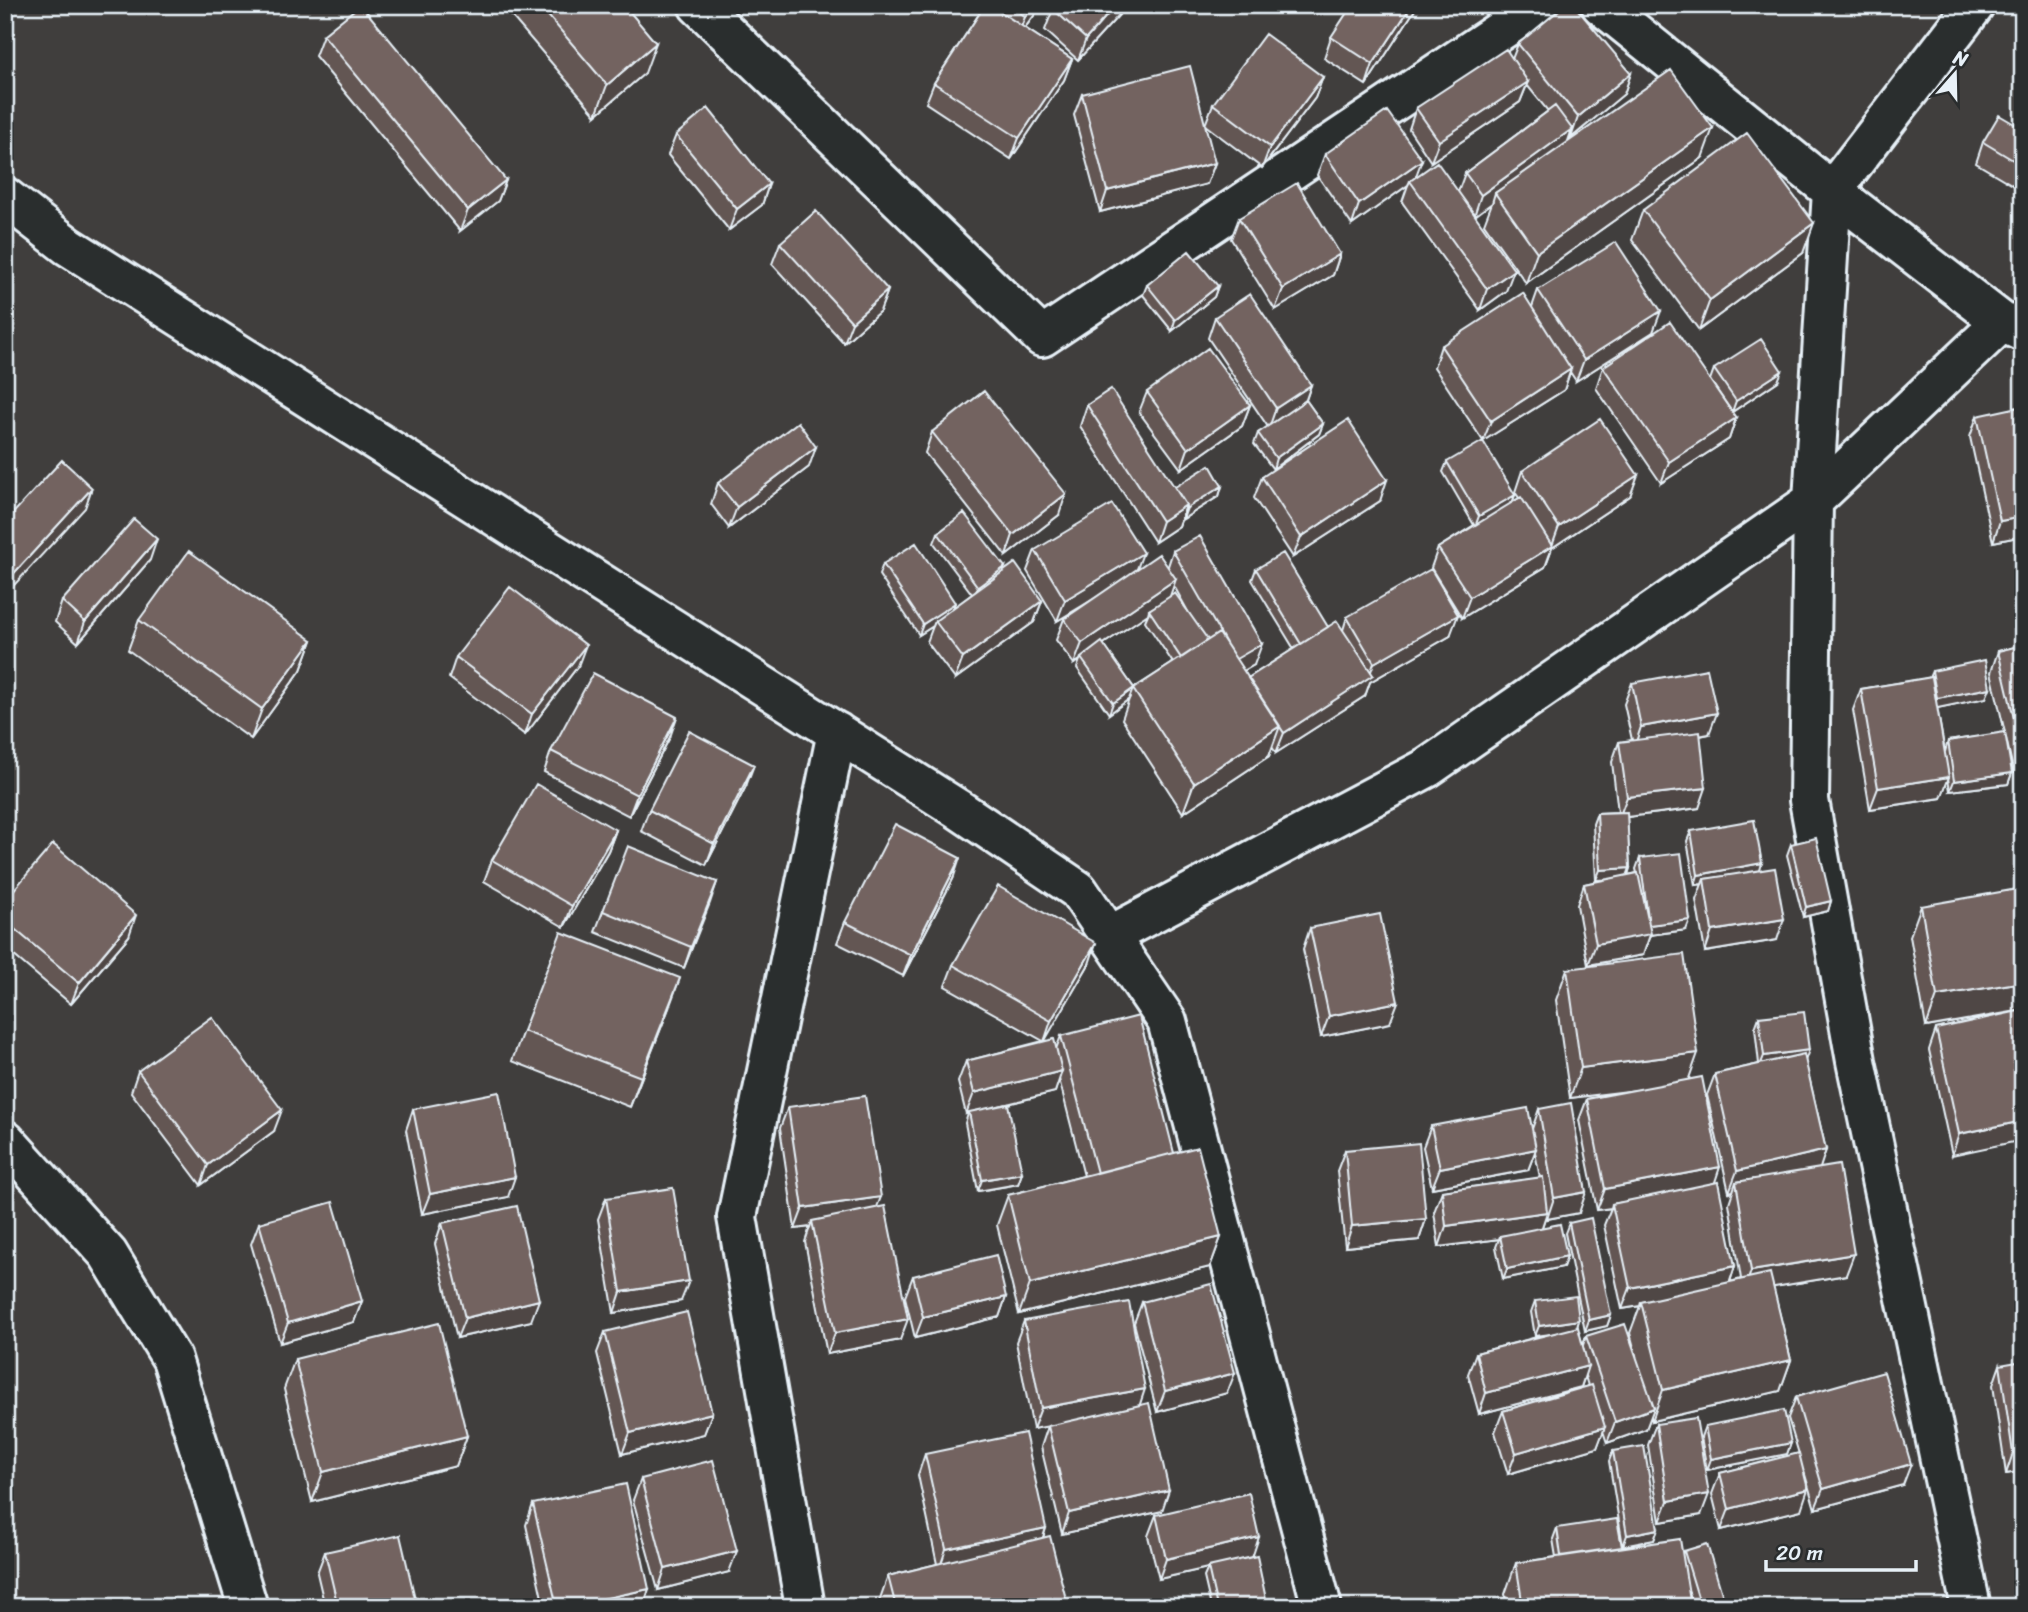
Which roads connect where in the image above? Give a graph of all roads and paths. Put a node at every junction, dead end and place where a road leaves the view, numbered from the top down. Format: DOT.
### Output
graph roads {
  1 [pos="698,5"];
  2 [pos="1539,5"];
  3 [pos="1601,5"];
  4 [pos="1975,5"];
  5 [pos="1832,191"];
  6 [pos="5,197"];
  7 [pos="2013,327"];
  8 [pos="1812,501"];
  9 [pos="837,732"];
  10 [pos="1109,936"];
  11 [pos="5,1140"];
  12 [pos="248,1607"];
  13 [pos="805,1607"];
  14 [pos="1322,1607"];
  15 [pos="1971,1607"];
  1 -- 2 [label="street"];
  3 -- 5 [label="street"];
  4 -- 5 [label="street"];
  5 -- 7 [label="street"];
  5 -- 8 [label="street"];
  6 -- 9 [label="street"];
  7 -- 8 [label="street"];
  8 -- 10 [label="street"];
  8 -- 15 [label="street"];
  9 -- 10 [label="street"];
  9 -- 13 [label="street"];
  10 -- 14 [label="street"];
  11 -- 12 [label="street"];
}
